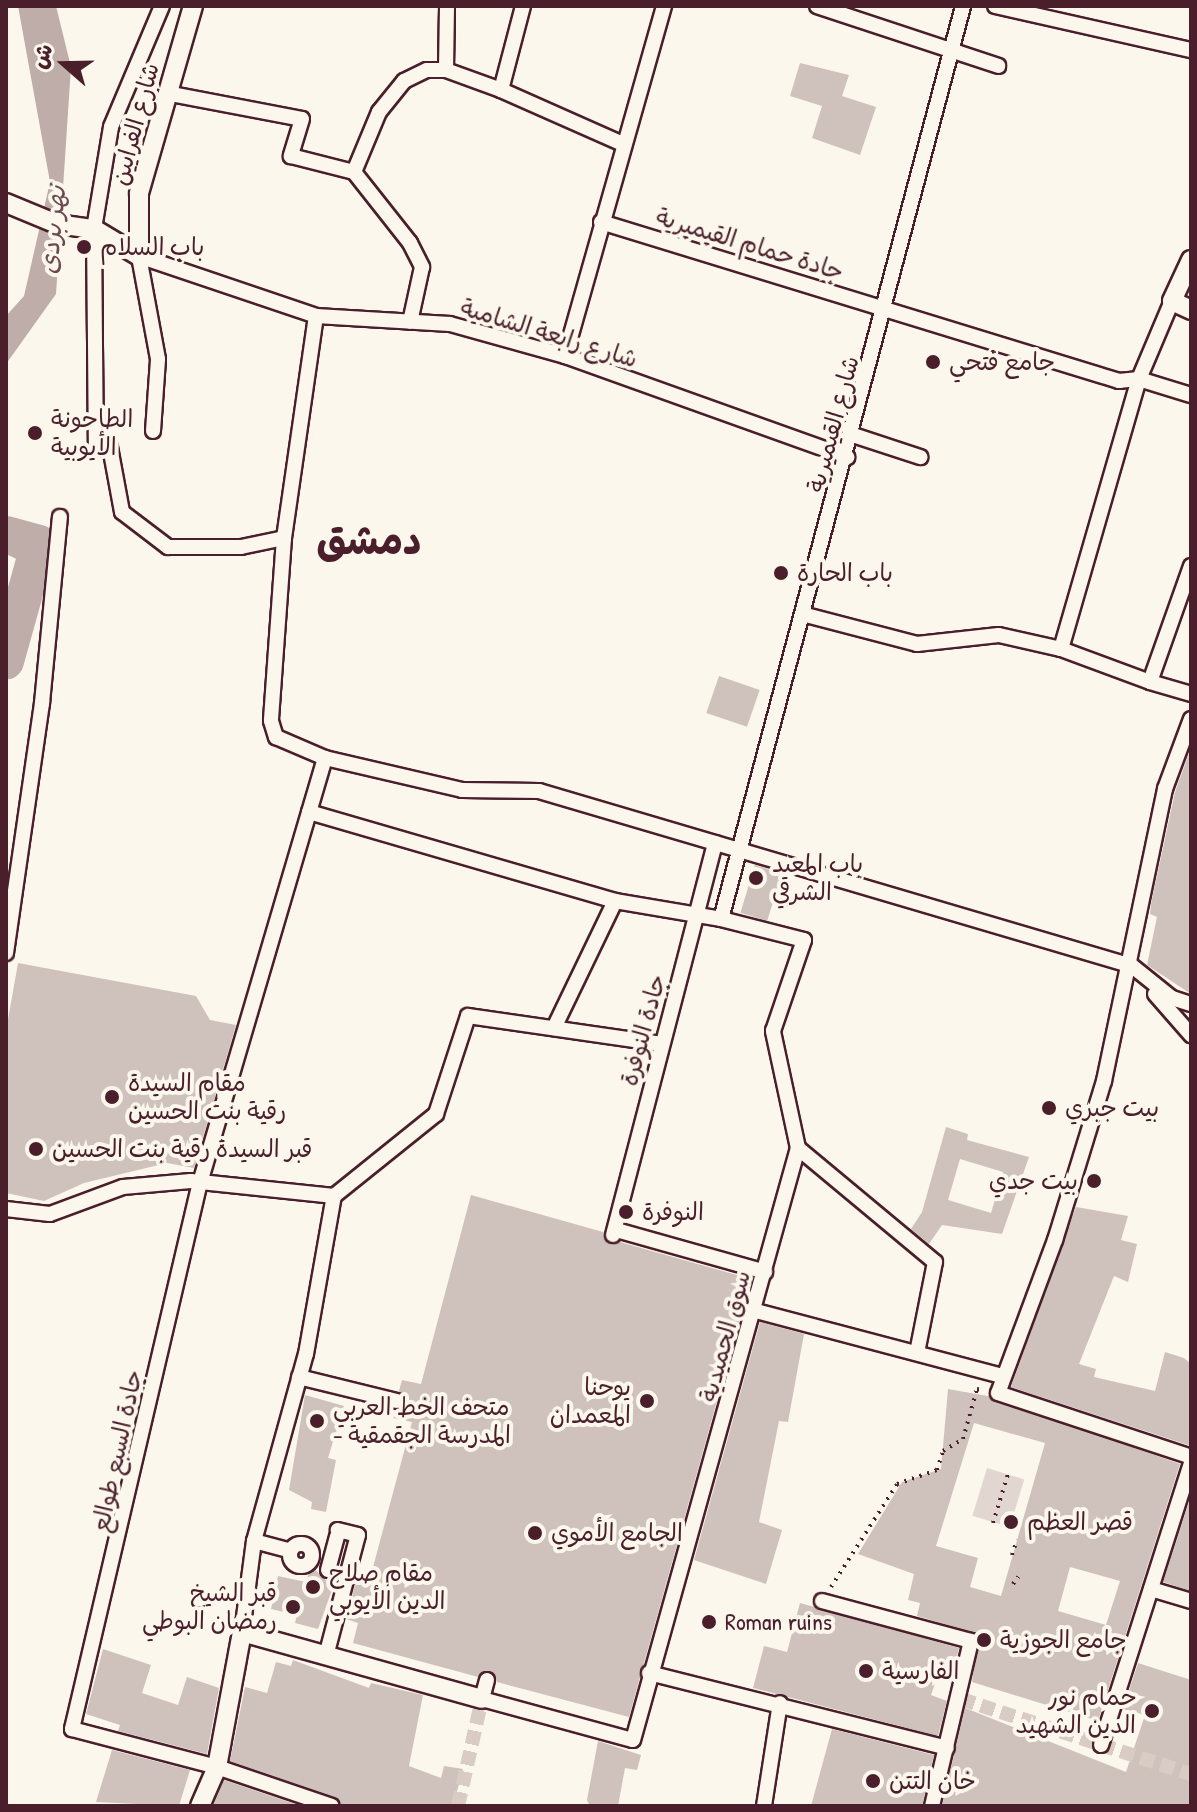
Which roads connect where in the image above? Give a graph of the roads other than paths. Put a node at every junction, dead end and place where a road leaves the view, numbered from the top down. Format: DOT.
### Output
graph roads {
  1 [pos="162,6"];
  2 [pos="193,6"];
  3 [pos="447,6"];
  4 [pos="523,6"];
  5 [pos="664,6"];
  6 [pos="817,6"];
  7 [pos="963,6"];
  8 [pos="995,6"];
  9 [pos="1191,50"];
  10 [pos="953,54"];
  11 [pos="998,66"];
  12 [pos="446,70"];
  13 [pos="501,90"];
  14 [pos="166,93"];
  15 [pos="623,144"];
  16 [pos="354,172"];
  17 [pos="6,203"];
  18 [pos="601,222"];
  19 [pos="94,229"];
  20 [pos="139,256"];
  21 [pos="1191,260"];
  22 [pos="1172,301"];
  23 [pos="887,308"];
  24 [pos="1191,310"];
  25 [pos="316,316"];
  26 [pos="410,322"];
  27 [pos="565,356"];
  28 [pos="1139,379"];
  29 [pos="1191,395"];
  30 [pos="153,431"];
  31 [pos="853,435"];
  32 [pos="847,457"];
  33 [pos="920,457"];
  34 [pos="60,517"];
  35 [pos="284,538"];
  36 [pos="1191,566"];
  37 [pos="806,615"];
  38 [pos="1061,649"];
  39 [pos="1150,682"];
  40 [pos="1191,694"];
  41 [pos="1191,719"];
  42 [pos="325,758"];
  43 [pos="309,812"];
  44 [pos="715,843"];
  45 [pos="741,852"];
  46 [pos="615,901"];
  47 [pos="696,914"];
  48 [pos="721,919"];
  49 [pos="6,953"];
  50 [pos="1132,966"];
  51 [pos="1191,1004"];
  52 [pos="554,1028"];
  53 [pos="1191,1035"];
  54 [pos="662,1044"];
  55 [pos="798,1148"];
  56 [pos="200,1182"];
  57 [pos="334,1196"];
  58 [pos="6,1209"];
  59 [pos="765,1272"];
  60 [pos="756,1311"];
  61 [pos="917,1353"];
  62 [pos="1002,1376"];
  63 [pos="299,1377"];
  64 [pos="397,1401"];
  65 [pos="1191,1457"];
  66 [pos="1191,1463"];
  67 [pos="254,1541"];
  68 [pos="1151,1589"];
  69 [pos="822,1601"];
  70 [pos="1191,1601"];
  71 [pos="242,1632"];
  72 [pos="326,1656"];
  73 [pos="650,1673"];
  74 [pos="487,1680"];
  75 [pos="482,1699"];
  76 [pos="780,1703"];
  77 [pos="1101,1745"];
  78 [pos="947,1748"];
  79 [pos="217,1767"];
  80 [pos="200,1806"];
  81 [pos="332,1806"];
  82 [pos="764,1806"];
  83 [pos="932,1806"];
  1 -- 19 [label="street"];
  2 -- 14 [label="street, شارع الفرايين"];
  3 -- 12 [label="street"];
  4 -- 13 [label="street"];
  5 -- 15 [label="street"];
  6 -- 10 [label="street"];
  7 -- 10 [label="street, شارع القيميرية"];
  8 -- 9 [label="street"];
  10 -- 11 [label="street"];
  10 -- 23 [label="street, شارع القيميرية"];
  12 -- 13 [label="street"];
  12 -- 16 [label="street"];
  13 -- 15 [label="street"];
  14 -- 16 [label="street"];
  14 -- 20 [label="street, شارع الفرايين"];
  15 -- 18 [label="street"];
  16 -- 26 [label="street"];
  17 -- 19 [label="street"];
  18 -- 23 [label="street, جادة حمام القيميرية"];
  18 -- 27 [label="street"];
  19 -- 20 [label="street"];
  19 -- 35 [label="street"];
  20 -- 25 [label="street, شارع رابعة الشامية"];
  20 -- 30 [label="street"];
  21 -- 22 [label="street"];
  22 -- 24 [label="street"];
  22 -- 28 [label="street"];
  23 -- 28 [label="street, جادة حمام القيميرية"];
  23 -- 31 [label="street, شارع القيميرية"];
  25 -- 26 [label="street, شارع رابعة الشامية"];
  25 -- 35 [label="street"];
  26 -- 27 [label="street, شارع رابعة الشامية"];
  27 -- 32 [label="street, شارع رابعة الشامية"];
  28 -- 29 [label="street, جادة حمام القيميرية"];
  28 -- 38 [label="street"];
  31 -- 32 [label="street, شارع القيميرية"];
  31 -- 33 [label="street"];
  32 -- 37 [label="street, شارع القيميرية"];
  34 -- 49 [label="street"];
  35 -- 42 [label="street"];
  36 -- 39 [label="street"];
  37 -- 38 [label="street"];
  37 -- 45 [label="street, شارع القيميرية"];
  38 -- 39 [label="street"];
  39 -- 40 [label="street"];
  41 -- 50 [label="street"];
  42 -- 43 [label="street, جادة السبع طوالع"];
  42 -- 44 [label="street"];
  43 -- 46 [label="street"];
  43 -- 56 [label="street, جادة السبع طوالع"];
  44 -- 45 [label="street"];
  44 -- 47 [label="street, جادة النوفرة"];
  45 -- 48 [label="street"];
  45 -- 50 [label="street"];
  46 -- 47 [label="street"];
  46 -- 52 [label="street"];
  47 -- 48 [label="street"];
  47 -- 54 [label="street, جادة النوفرة"];
  48 -- 55 [label="street, سوق الحميدية"];
  50 -- 51 [label="street"];
  50 -- 53 [label="street"];
  50 -- 62 [label="street"];
  52 -- 54 [label="street"];
  52 -- 57 [label="street"];
  54 -- 59 [label="street, جادة النوفرة"];
  55 -- 59 [label="street, سوق الحميدية"];
  55 -- 61 [label="street"];
  56 -- 57 [label="street"];
  56 -- 58 [label="street"];
  56 -- 79 [label="street, جادة السبع طوالع"];
  57 -- 63 [label="street"];
  59 -- 60 [label="street, سوق الحميدية"];
  60 -- 61 [label="street"];
  60 -- 73 [label="street, سوق الحميدية"];
  61 -- 62 [label="street"];
  62 -- 65 [label="street"];
  63 -- 64 [label="street"];
  63 -- 67 [label="street"];
  66 -- 68 [label="street"];
  67 -- 71 [label="street"];
  67 -- 72 [label="street"];
  68 -- 70 [label="street"];
  68 -- 77 [label="street"];
  69 -- 78 [label="street"];
  71 -- 72 [label="street"];
  71 -- 79 [label="street"];
  72 -- 75 [label="street"];
  73 -- 75 [label="street, سوق الحميدية"];
  73 -- 76 [label="street"];
  74 -- 75 [label="street"];
  76 -- 78 [label="street"];
  76 -- 82 [label="street"];
  78 -- 83 [label="street"];
  79 -- 80 [label="street"];
  79 -- 81 [label="street"];
}
